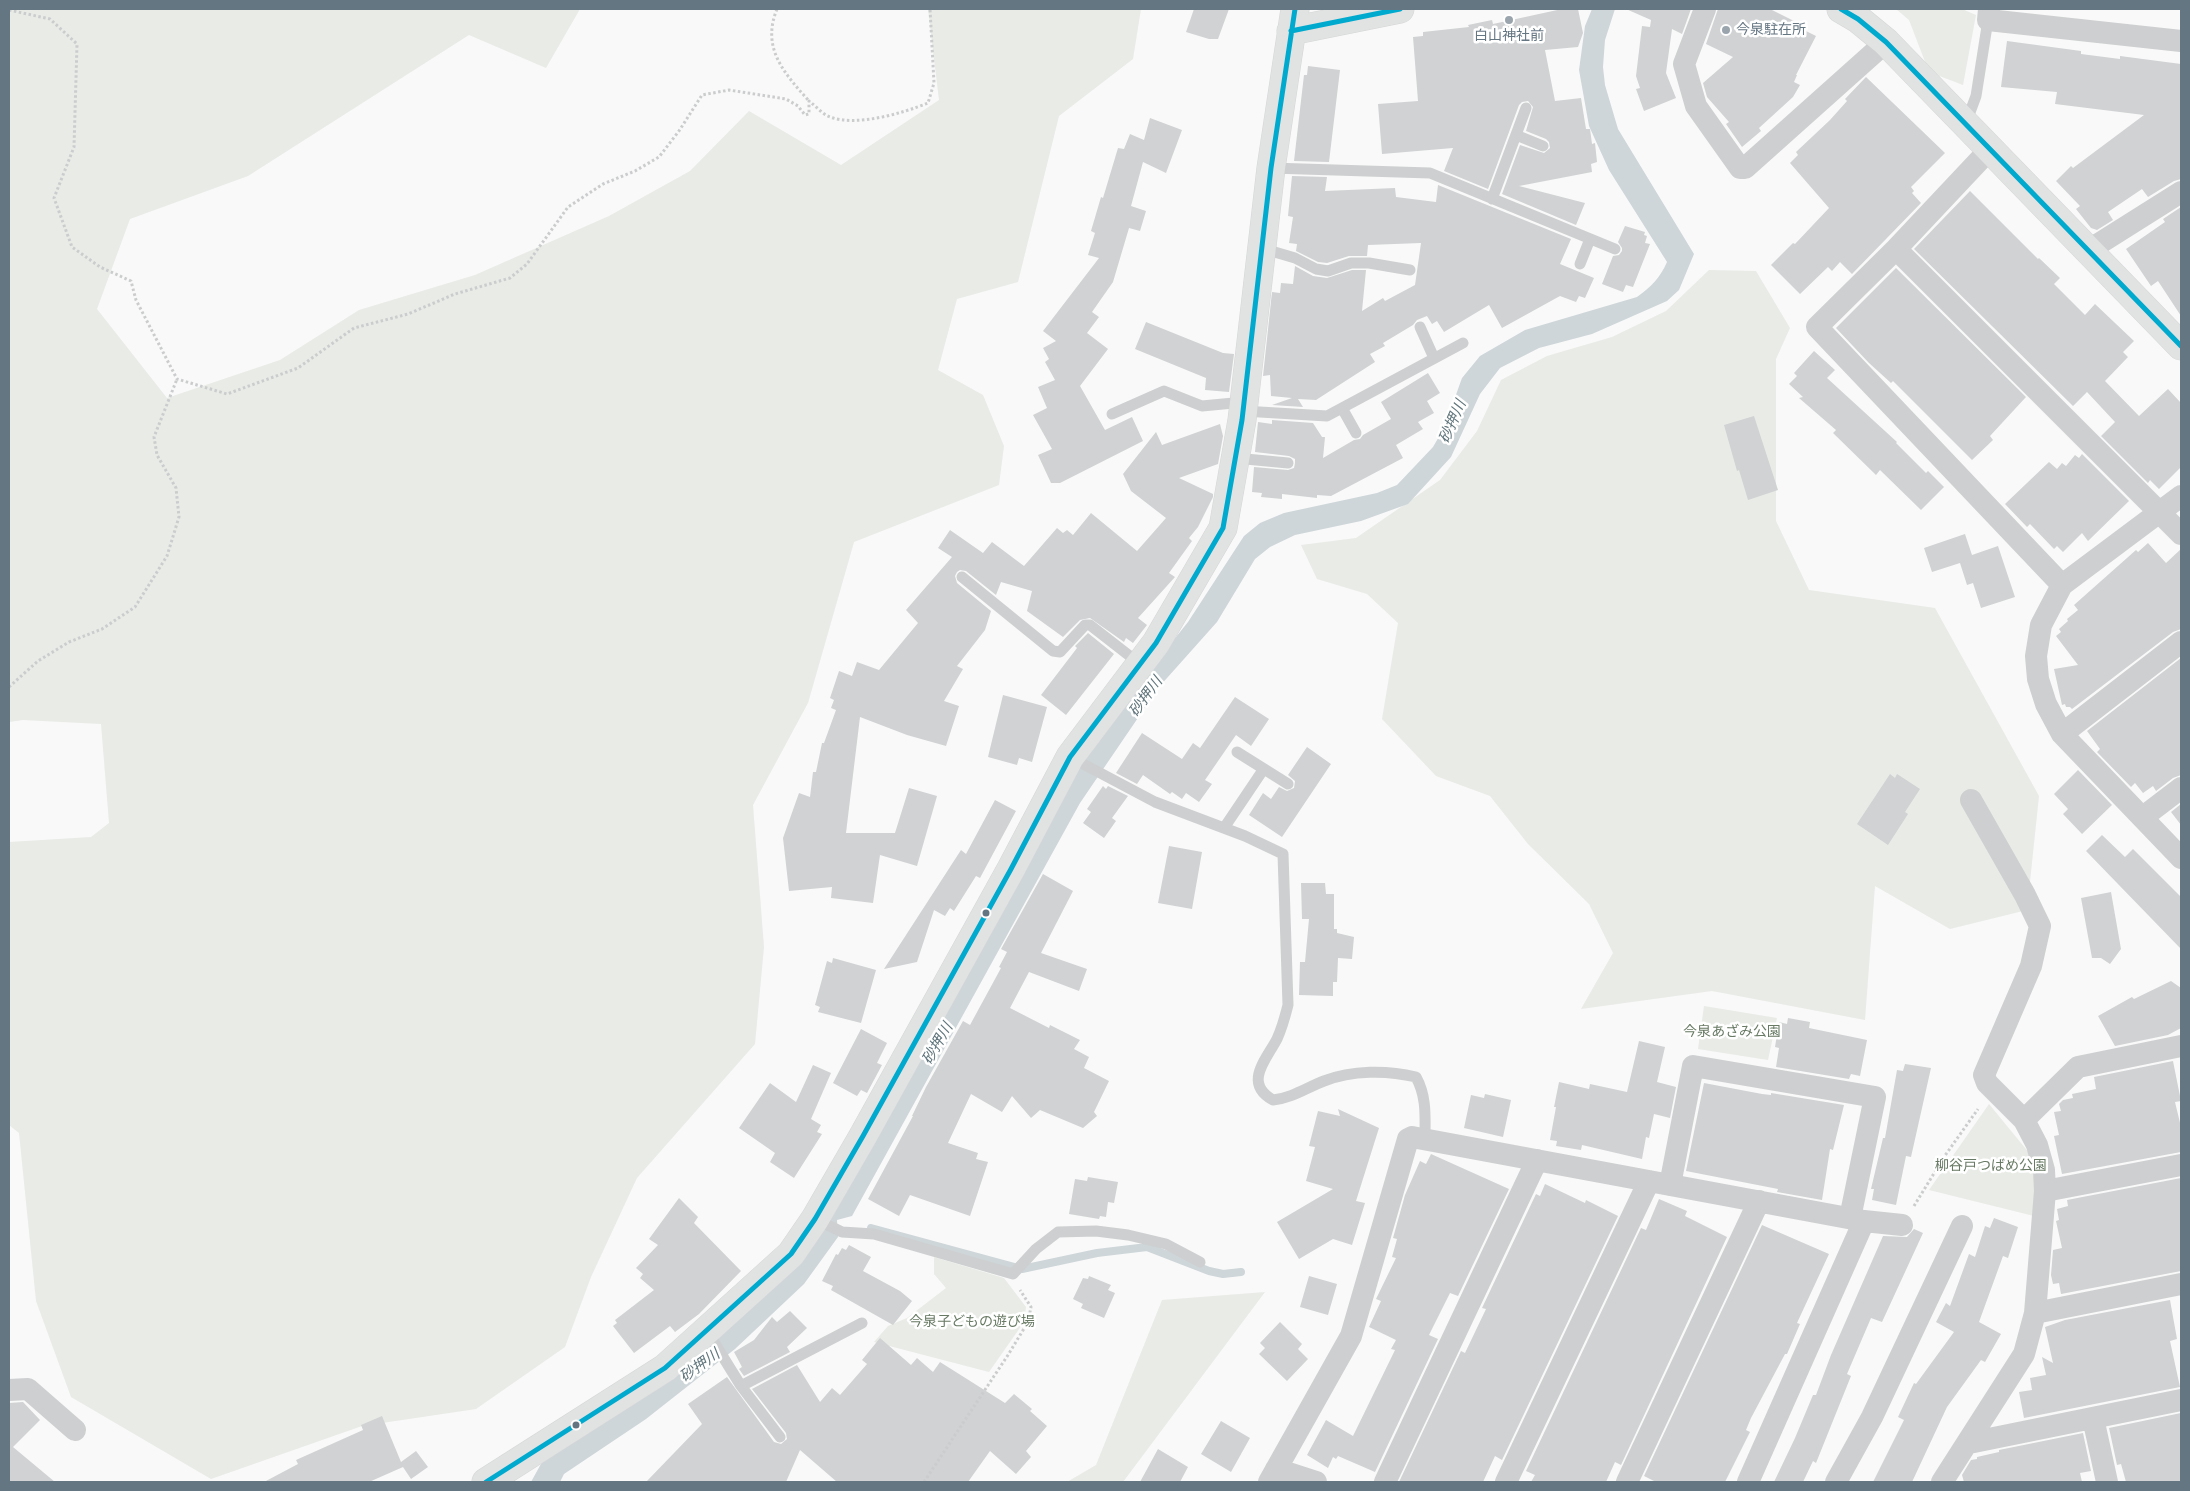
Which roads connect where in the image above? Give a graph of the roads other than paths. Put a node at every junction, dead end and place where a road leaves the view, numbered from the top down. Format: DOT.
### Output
graph roads {
  1 [pos="1400,9"];
  2 [pos="1705,9"];
  3 [pos="1841,9"];
  4 [pos="1989,14"];
  5 [pos="1293,20"];
  6 [pos="2181,41"];
  7 [pos="1886,42"];
  8 [pos="1526,108"];
  9 [pos="1966,124"];
  10 [pos="1516,135"];
  11 [pos="1543,146"];
  12 [pos="1991,148"];
  13 [pos="1271,168"];
  14 [pos="2181,192"];
  15 [pos="1492,199"];
  16 [pos="1590,239"];
  17 [pos="1261,248"];
  18 [pos="1896,248"];
  19 [pos="1614,249"];
  20 [pos="2089,250"];
  21 [pos="1580,264"];
  22 [pos="1410,270"];
  23 [pos="1420,327"];
  24 [pos="1463,343"];
  25 [pos="2181,346"];
  26 [pos="1434,358"];
  27 [pos="1244,406"];
  28 [pos="1342,408"];
  29 [pos="1112,414"];
  30 [pos="1356,433"];
  31 [pos="1235,458"];
  32 [pos="1288,464"];
  33 [pos="2181,496"];
  34 [pos="2160,512"];
  35 [pos="2181,534"];
  36 [pos="962,577"];
  37 [pos="2062,585"];
  38 [pos="2181,642"];
  39 [pos="1140,664"];
  40 [pos="2062,734"];
  41 [pos="1237,752"];
  42 [pos="1070,757"];
  43 [pos="1263,770"];
  44 [pos="1288,784"];
  45 [pos="2181,788"];
  46 [pos="1971,800"];
  47 [pos="2142,817"];
  48 [pos="1224,828"];
  49 [pos="2181,858"];
  50 [pos="2181,1046"];
  51 [pos="2024,1120"];
  52 [pos="1425,1139"];
  53 [pos="1537,1160"];
  54 [pos="2181,1165"];
  55 [pos="1660,1183"];
  56 [pos="2045,1191"];
  57 [pos="1759,1201"];
  58 [pos="815,1219"];
  59 [pos="1857,1220"];
  60 [pos="1902,1226"];
  61 [pos="1962,1226"];
  62 [pos="1200,1262"];
  63 [pos="2181,1284"];
  64 [pos="2035,1313"];
  65 [pos="862,1323"];
  66 [pos="706,1330"];
  67 [pos="741,1386"];
  68 [pos="9,1390"];
  69 [pos="2181,1400"];
  70 [pos="2093,1418"];
  71 [pos="75,1430"];
  72 [pos="780,1437"];
  73 [pos="1969,1443"];
  74 [pos="1273,1476"];
  75 [pos="486,1482"];
  76 [pos="1316,1482"];
  77 [pos="1386,1482"];
  78 [pos="1506,1482"];
  79 [pos="1626,1482"];
  80 [pos="1748,1482"];
  81 [pos="1836,1482"];
  82 [pos="1942,1482"];
  83 [pos="2107,1482"];
  1 -- 5 [label="street"];
  2 -- 7 [label="street"];
  3 -- 7 [label="street"];
  4 -- 6 [label="street"];
  4 -- 9 [label="lane"];
  5 -- 13 [label="street"];
  7 -- 9 [label="street"];
  8 -- 10 [label="lane"];
  9 -- 12 [label="street"];
  10 -- 11 [label="lane"];
  10 -- 15 [label="lane"];
  12 -- 18 [label="street"];
  12 -- 20 [label="street"];
  13 -- 15 [label="lane"];
  13 -- 17 [label="street"];
  14 -- 20 [label="street"];
  15 -- 16 [label="lane"];
  16 -- 19 [label="lane"];
  16 -- 21 [label="lane"];
  17 -- 22 [label="lane"];
  17 -- 27 [label="street"];
  18 -- 34 [label="street"];
  18 -- 37 [label="street"];
  20 -- 25 [label="street"];
  23 -- 26 [label="lane"];
  24 -- 26 [label="lane"];
  26 -- 28 [label="lane"];
  27 -- 28 [label="lane"];
  27 -- 29 [label="lane"];
  27 -- 31 [label="street"];
  28 -- 30 [label="lane"];
  31 -- 32 [label="lane"];
  31 -- 39 [label="street"];
  33 -- 34 [label="street"];
  34 -- 35 [label="street"];
  34 -- 37 [label="street"];
  36 -- 39 [label="lane"];
  37 -- 40 [label="street"];
  38 -- 40 [label="street"];
  39 -- 42 [label="street"];
  40 -- 47 [label="street"];
  41 -- 43 [label="lane"];
  42 -- 48 [label="lane"];
  42 -- 58 [label="street"];
  43 -- 44 [label="lane"];
  43 -- 48 [label="lane"];
  45 -- 47 [label="street"];
  46 -- 51 [label="street"];
  47 -- 49 [label="street"];
  48 -- 52 [label="lane"];
  50 -- 51 [label="street"];
  51 -- 56 [label="street"];
  52 -- 53 [label="street"];
  52 -- 74 [label="street"];
  53 -- 55 [label="street"];
  53 -- 77 [label="street"];
  54 -- 56 [label="street"];
  55 -- 57 [label="street"];
  55 -- 59 [label="street"];
  55 -- 78 [label="street"];
  56 -- 64 [label="street"];
  57 -- 59 [label="street"];
  57 -- 79 [label="street"];
  58 -- 62 [label="lane"];
  58 -- 66 [label="street"];
  59 -- 60 [label="street"];
  59 -- 80 [label="street"];
  61 -- 81 [label="street"];
  63 -- 64 [label="street"];
  64 -- 73 [label="street"];
  65 -- 67 [label="lane"];
  66 -- 67 [label="lane"];
  66 -- 75 [label="street"];
  67 -- 72 [label="lane"];
  68 -- 71 [label="street"];
  69 -- 70 [label="street"];
  70 -- 73 [label="street"];
  70 -- 83 [label="street"];
  73 -- 82 [label="street"];
  74 -- 76 [label="street"];
}
